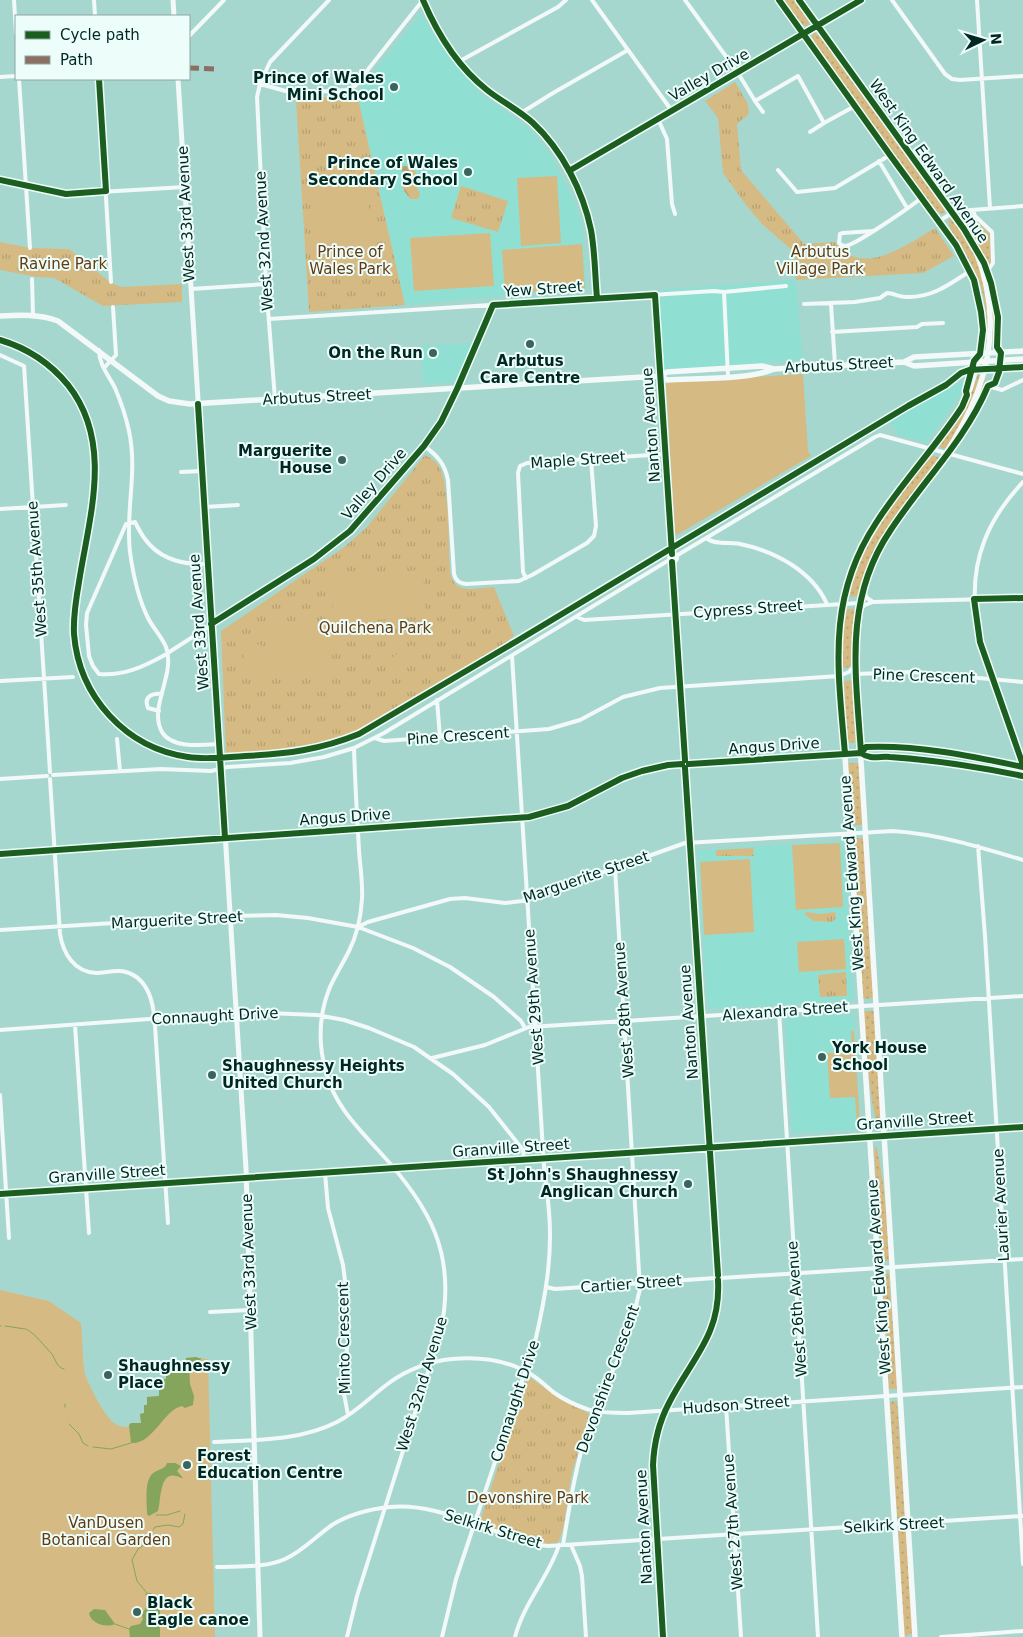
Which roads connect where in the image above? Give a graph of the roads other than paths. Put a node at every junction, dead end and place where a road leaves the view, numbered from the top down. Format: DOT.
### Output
graph roads {
  1 [pos="14,0"];
  2 [pos="94,0"];
  3 [pos="173,0"];
  4 [pos="224,0"];
  5 [pos="329,0"];
  6 [pos="423,0"];
  7 [pos="566,0"];
  8 [pos="592,0"];
  9 [pos="685,0"];
  10 [pos="779,0"];
  11 [pos="799,0"];
  12 [pos="861,0"];
  13 [pos="892,0"];
  14 [pos="977,0"];
  15 [pos="95,15"];
  16 [pos="174,15"];
  17 [pos="15,16"];
  18 [pos="817,26"];
  19 [pos="804,34"];
  20 [pos="190,35"];
  21 [pos="628,50"];
  22 [pos="460,61"];
  23 [pos="738,73"];
  24 [pos="15,76"];
  25 [pos="1023,76"];
  26 [pos="0,77"];
  27 [pos="982,79"];
  28 [pos="19,80"];
  29 [pos="99,80"];
  30 [pos="178,80"];
  31 [pos="260,84"];
  32 [pos="755,101"];
  33 [pos="855,106"];
  34 [pos="672,111"];
  35 [pos="763,112"];
  36 [pos="521,113"];
  37 [pos="658,119"];
  38 [pos="824,123"];
  39 [pos="810,132"];
  40 [pos="890,155"];
  41 [pos="879,161"];
  42 [pos="778,170"];
  43 [pos="569,171"];
  44 [pos="0,180"];
  45 [pos="26,185"];
  46 [pos="185,187"];
  47 [pos="106,191"];
  48 [pos="921,198"];
  49 [pos="1023,206"];
  50 [pos="907,208"];
  51 [pos="990,208"];
  52 [pos="973,210"];
  53 [pos="952,213"];
  54 [pos="675,214"];
  55 [pos="940,221"];
  56 [pos="873,231"];
  57 [pos="30,248"];
  58 [pos="970,271"];
  59 [pos="987,272"];
  60 [pos="32,279"];
  61 [pos="111,282"];
  62 [pos="266,284"];
  63 [pos="786,286"];
  64 [pos="191,289"];
  65 [pos="724,292"];
  66 [pos="655,295"];
  67 [pos="597,298"];
  68 [pos="804,304"];
  69 [pos="830,304"];
  70 [pos="493,305"];
  71 [pos="112,307"];
  72 [pos="33,315"];
  73 [pos="0,316"];
  74 [pos="269,319"];
  75 [pos="943,323"];
  76 [pos="832,332"];
  77 [pos="99,350"];
  78 [pos="1023,351"];
  79 [pos="996,353"];
  80 [pos="980,354"];
  81 [pos="0,355"];
  82 [pos="112,360"];
  83 [pos="1023,360"];
  84 [pos="994,361"];
  85 [pos="904,362"];
  86 [pos="978,362"];
  87 [pos="835,365"];
  88 [pos="104,368"];
  89 [pos="728,368"];
  90 [pos="774,369"];
  91 [pos="661,376"];
  92 [pos="728,376"];
  93 [pos="1023,380"];
  94 [pos="988,386"];
  95 [pos="457,388"];
  96 [pos="275,399"];
  97 [pos="198,404"];
  98 [pos="424,446"];
  99 [pos="930,449"];
  100 [pos="948,453"];
  101 [pos="666,454"];
  102 [pos="591,459"];
  103 [pos="202,471"];
  104 [pos="181,472"];
  105 [pos="1023,474"];
  106 [pos="1023,482"];
  107 [pos="66,505"];
  108 [pos="238,505"];
  109 [pos="33,507"];
  110 [pos="204,507"];
  111 [pos="0,509"];
  112 [pos="128,523"];
  113 [pos="706,538"];
  114 [pos="674,555"];
  115 [pos="671,561"];
  116 [pos="208,564"];
  117 [pos="526,578"];
  118 [pos="864,589"];
  119 [pos="1023,598"];
  120 [pos="974,599"];
  121 [pos="873,602"];
  122 [pos="860,603"];
  123 [pos="826,604"];
  124 [pos="842,604"];
  125 [pos="858,612"];
  126 [pos="676,614"];
  127 [pos="577,617"];
  128 [pos="212,624"];
  129 [pos="167,654"];
  130 [pos="512,656"];
  131 [pos="855,664"];
  132 [pos="856,674"];
  133 [pos="839,676"];
  134 [pos="73,677"];
  135 [pos="44,679"];
  136 [pos="992,679"];
  137 [pos="0,682"];
  138 [pos="1023,682"];
  139 [pos="680,685"];
  140 [pos="162,694"];
  141 [pos="437,700"];
  142 [pos="159,711"];
  143 [pos="517,732"];
  144 [pos="375,738"];
  145 [pos="440,738"];
  146 [pos="117,739"];
  147 [pos="219,744"];
  148 [pos="354,748"];
  149 [pos="861,753"];
  150 [pos="845,754"];
  151 [pos="685,764"];
  152 [pos="1023,766"];
  153 [pos="221,769"];
  154 [pos="120,771"];
  155 [pos="50,776"];
  156 [pos="1023,776"];
  157 [pos="0,779"];
  158 [pos="522,818"];
  159 [pos="358,829"];
  160 [pos="866,832"];
  161 [pos="849,833"];
  162 [pos="225,838"];
  163 [pos="690,842"];
  164 [pos="978,846"];
  165 [pos="55,850"];
  166 [pos="0,854"];
  167 [pos="1023,860"];
  168 [pos="615,868"];
  169 [pos="528,898"];
  170 [pos="230,916"];
  171 [pos="60,927"];
  172 [pos="358,928"];
  173 [pos="0,930"];
  174 [pos="1023,996"];
  175 [pos="988,998"];
  176 [pos="877,1005"];
  177 [pos="861,1006"];
  178 [pos="779,1011"];
  179 [pos="236,1013"];
  180 [pos="322,1016"];
  181 [pos="701,1016"];
  182 [pos="154,1019"];
  183 [pos="625,1021"];
  184 [pos="75,1024"];
  185 [pos="536,1026"];
  186 [pos="525,1028"];
  187 [pos="0,1030"];
  188 [pos="432,1058"];
  189 [pos="0,1095"];
  190 [pos="1023,1127"];
  191 [pos="996,1128"];
  192 [pos="885,1135"];
  193 [pos="869,1136"];
  194 [pos="786,1142"];
  195 [pos="709,1147"];
  196 [pos="633,1152"];
  197 [pos="544,1158"];
  198 [pos="524,1160"];
  199 [pos="394,1168"];
  200 [pos="325,1172"];
  201 [pos="246,1178"];
  202 [pos="165,1183"];
  203 [pos="86,1188"];
  204 [pos="3,1193"];
  205 [pos="168,1223"];
  206 [pos="89,1233"];
  207 [pos="9,1238"];
  208 [pos="1023,1259"];
  209 [pos="1004,1260"];
  210 [pos="892,1267"];
  211 [pos="878,1268"];
  212 [pos="795,1273"];
  213 [pos="718,1278"];
  214 [pos="641,1283"];
  215 [pos="546,1288"];
  216 [pos="250,1310"];
  217 [pos="210,1312"];
  218 [pos="430,1364"];
  219 [pos="525,1372"];
  220 [pos="1023,1387"];
  221 [pos="1012,1388"];
  222 [pos="900,1395"];
  223 [pos="887,1396"];
  224 [pos="803,1400"];
  225 [pos="726,1406"];
  226 [pos="666,1410"];
  227 [pos="594,1411"];
  228 [pos="348,1416"];
  229 [pos="254,1440"];
  230 [pos="214,1442"];
  231 [pos="384,1508"];
  232 [pos="1022,1517"];
  233 [pos="475,1524"];
  234 [pos="908,1524"];
  235 [pos="895,1525"];
  236 [pos="812,1530"];
  237 [pos="734,1535"];
  238 [pos="657,1540"];
  239 [pos="561,1545"];
  240 [pos="571,1545"];
  241 [pos="1023,1564"];
  242 [pos="258,1565"];
  243 [pos="217,1567"];
  244 [pos="1023,1631"];
  245 [pos="260,1637"];
  246 [pos="347,1637"];
  247 [pos="442,1637"];
  248 [pos="515,1637"];
  249 [pos="586,1637"];
  250 [pos="663,1637"];
  251 [pos="741,1637"];
  252 [pos="818,1637"];
  253 [pos="902,1637"];
  254 [pos="915,1637"];
  255 [pos="941,1637"];
  1 -- 17 [label="street"];
  2 -- 15 [label="street"];
  3 -- 16 [label="street"];
  4 -- 20 [label="street"];
  5 -- 31 [label="street, West 32nd Avenue"];
  6 -- 22 [label="street"];
  6 -- 31 [label="street"];
  7 -- 22 [label="street"];
  8 -- 21 [label="street"];
  9 -- 23 [label="street"];
  10 -- 19 [label="main road, West King Edward Avenue"];
  11 -- 18 [label="main road, West King Edward Avenue"];
  12 -- 18 [label="street, Valley Drive"];
  13 -- 27 [label="street"];
  14 -- 27 [label="street"];
  18 -- 19 [label="street, Valley Drive"];
  18 -- 53 [label="main road, West King Edward Avenue"];
  19 -- 23 [label="street, Valley Drive"];
  19 -- 33 [label="main road, West King Edward Avenue"];
  21 -- 34 [label="street"];
  21 -- 36 [label="street"];
  22 -- 36 [label="street"];
  23 -- 32 [label="street"];
  23 -- 34 [label="street, Valley Drive"];
  24 -- 26 [label="street"];
  25 -- 27 [label="street"];
  27 -- 51 [label="street"];
  28 -- 45 [label="street"];
  29 -- 47 [label="street"];
  30 -- 46 [label="street, West 33rd Avenue"];
  31 -- 62 [label="street, West 32nd Avenue"];
  32 -- 35 [label="street"];
  32 -- 38 [label="street"];
  33 -- 38 [label="street"];
  33 -- 40 [label="main road, West King Edward Avenue"];
  34 -- 37 [label="street, Valley Drive"];
  36 -- 43 [label="street"];
  37 -- 43 [label="street, Valley Drive"];
  37 -- 54 [label="street"];
  38 -- 39 [label="street"];
  40 -- 41 [label="street"];
  40 -- 48 [label="main road, West King Edward Avenue"];
  41 -- 42 [label="street"];
  41 -- 50 [label="street"];
  43 -- 67 [label="street"];
  44 -- 45 [label="street"];
  45 -- 47 [label="street"];
  45 -- 57 [label="street"];
  46 -- 47 [label="street"];
  46 -- 64 [label="street, West 33rd Avenue"];
  47 -- 61 [label="street"];
  48 -- 50 [label="street"];
  48 -- 55 [label="main road, West King Edward Avenue"];
  49 -- 51 [label="street"];
  50 -- 56 [label="street"];
  51 -- 52 [label="street"];
  52 -- 53 [label="street"];
  52 -- 59 [label="street"];
  53 -- 55 [label="street"];
  53 -- 59 [label="main road, West King Edward Avenue"];
  55 -- 58 [label="main road, West King Edward Avenue"];
  56 -- 56 [label="street"];
  58 -- 69 [label="street"];
  58 -- 80 [label="main road, West King Edward Avenue"];
  59 -- 79 [label="main road, West King Edward Avenue"];
  60 -- 72 [label="street"];
  62 -- 64 [label="street"];
  62 -- 74 [label="street, West 32nd Avenue"];
  63 -- 65 [label="street, Yew Street"];
  64 -- 97 [label="street, West 33rd Avenue"];
  65 -- 66 [label="street, Yew Street"];
  65 -- 89 [label="street"];
  66 -- 67 [label="street, Yew Street"];
  66 -- 91 [label="street, Nanton Avenue"];
  67 -- 70 [label="street, Yew Street"];
  68 -- 69 [label="street"];
  69 -- 76 [label="street"];
  70 -- 74 [label="street, Yew Street"];
  70 -- 95 [label="street, Valley Drive"];
  71 -- 82 [label="street"];
  72 -- 73 [label="main road, Arbutus Street"];
  72 -- 77 [label="main road, Arbutus Street"];
  74 -- 96 [label="street, West 32nd Avenue"];
  75 -- 76 [label="street"];
  76 -- 87 [label="street"];
  77 -- 82 [label="main road, Arbutus Street"];
  77 -- 88 [label="street"];
  78 -- 79 [label="main road, Arbutus Street"];
  79 -- 80 [label="main road, Arbutus Street"];
  79 -- 84 [label="main road, West King Edward Avenue"];
  80 -- 85 [label="main road, Arbutus Street"];
  80 -- 86 [label="main road, West King Edward Avenue"];
  81 -- 109 [label="street, West 35th Avenue"];
  82 -- 88 [label="street"];
  82 -- 97 [label="main road, Arbutus Street"];
  83 -- 84 [label="main road, Arbutus Street"];
  84 -- 86 [label="main road, Arbutus Street"];
  84 -- 94 [label="main road, West King Edward Avenue"];
  85 -- 86 [label="main road, Arbutus Street"];
  85 -- 87 [label="main road, Arbutus Street"];
  86 -- 99 [label="main road, West King Edward Avenue"];
  87 -- 90 [label="main road, Arbutus Street"];
  88 -- 112 [label="street"];
  89 -- 90 [label="main road, Arbutus Street"];
  89 -- 91 [label="main road, Arbutus Street"];
  89 -- 92 [label="street"];
  90 -- 92 [label="main road, Arbutus Street"];
  91 -- 92 [label="main road, Arbutus Street"];
  91 -- 95 [label="main road, Arbutus Street"];
  91 -- 101 [label="street, Nanton Avenue"];
  93 -- 94 [label="street"];
  94 -- 100 [label="main road, West King Edward Avenue"];
  95 -- 96 [label="main road, Arbutus Street"];
  95 -- 98 [label="street, Valley Drive"];
  96 -- 97 [label="main road, Arbutus Street"];
  97 -- 103 [label="street, West 33rd Avenue"];
  98 -- 117 [label="street"];
  98 -- 128 [label="street, Valley Drive"];
  99 -- 100 [label="street"];
  99 -- 113 [label="street"];
  99 -- 124 [label="main road, West King Edward Avenue"];
  100 -- 105 [label="street"];
  100 -- 118 [label="main road, West King Edward Avenue"];
  101 -- 102 [label="street, Maple Street"];
  101 -- 114 [label="street, Nanton Avenue"];
  102 -- 117 [label="street"];
  102 -- 117 [label="street, Maple Street"];
  103 -- 104 [label="street"];
  103 -- 110 [label="street, West 33rd Avenue"];
  106 -- 120 [label="street"];
  107 -- 109 [label="street"];
  108 -- 110 [label="street"];
  109 -- 111 [label="street"];
  109 -- 135 [label="street, West 35th Avenue"];
  110 -- 116 [label="street, West 33rd Avenue"];
  112 -- 116 [label="street"];
  112 -- 129 [label="street"];
  112 -- 129 [label="street"];
  113 -- 114 [label="street"];
  113 -- 123 [label="street"];
  114 -- 115 [label="street"];
  115 -- 126 [label="street, Nanton Avenue"];
  115 -- 127 [label="street"];
  116 -- 128 [label="street, West 33rd Avenue"];
  118 -- 121 [label="street"];
  118 -- 122 [label="main road, West King Edward Avenue"];
  119 -- 120 [label="street"];
  120 -- 121 [label="street"];
  120 -- 136 [label="street"];
  121 -- 125 [label="street"];
  122 -- 124 [label="street, Cypress Street"];
  122 -- 125 [label="main road, West King Edward Avenue"];
  123 -- 124 [label="street, Cypress Street"];
  123 -- 126 [label="street, Cypress Street"];
  124 -- 133 [label="main road, West King Edward Avenue"];
  125 -- 131 [label="main road, West King Edward Avenue"];
  126 -- 127 [label="street, Cypress Street"];
  126 -- 139 [label="street, Nanton Avenue"];
  127 -- 130 [label="street"];
  128 -- 129 [label="street"];
  128 -- 147 [label="street, West 33rd Avenue"];
  129 -- 140 [label="street"];
  130 -- 141 [label="street"];
  130 -- 143 [label="street, West 29th Avenue"];
  131 -- 132 [label="main road, West King Edward Avenue"];
  131 -- 133 [label="street, Pine Crescent"];
  132 -- 136 [label="street, Pine Crescent"];
  132 -- 149 [label="main road, West King Edward Avenue"];
  133 -- 139 [label="street, Pine Crescent"];
  133 -- 150 [label="main road, West King Edward Avenue"];
  134 -- 135 [label="street"];
  135 -- 137 [label="street"];
  135 -- 155 [label="street, West 35th Avenue"];
  136 -- 138 [label="street, Pine Crescent"];
  136 -- 152 [label="street"];
  139 -- 143 [label="street, Pine Crescent"];
  139 -- 151 [label="street, Nanton Avenue"];
  140 -- 142 [label="street"];
  140 -- 142 [label="street"];
  141 -- 144 [label="street"];
  141 -- 145 [label="street"];
  142 -- 147 [label="street"];
  143 -- 145 [label="street, Pine Crescent"];
  143 -- 158 [label="street, West 29th Avenue"];
  144 -- 145 [label="street, Pine Crescent"];
  144 -- 148 [label="street, Pine Crescent"];
  146 -- 154 [label="street"];
  147 -- 153 [label="street, West 33rd Avenue"];
  148 -- 153 [label="street, Pine Crescent"];
  148 -- 159 [label="street, West 32nd Avenue"];
  149 -- 150 [label="street, Angus Drive"];
  149 -- 152 [label="street, Angus Drive"];
  149 -- 156 [label="street, Angus Drive"];
  149 -- 160 [label="main road, West King Edward Avenue"];
  150 -- 151 [label="street, Angus Drive"];
  150 -- 161 [label="main road, West King Edward Avenue"];
  151 -- 158 [label="street, Angus Drive"];
  151 -- 163 [label="street, Nanton Avenue"];
  153 -- 154 [label="street, Pine Crescent"];
  153 -- 162 [label="street, West 33rd Avenue"];
  154 -- 155 [label="street, Pine Crescent"];
  155 -- 157 [label="street, Pine Crescent"];
  155 -- 165 [label="street, West 35th Avenue"];
  158 -- 159 [label="street, Angus Drive"];
  158 -- 169 [label="street, West 29th Avenue"];
  159 -- 162 [label="street, Angus Drive"];
  159 -- 172 [label="street, West 32nd Avenue"];
  160 -- 161 [label="street, Marguerite Street"];
  160 -- 164 [label="street, Marguerite Street"];
  160 -- 176 [label="main road, West King Edward Avenue"];
  161 -- 163 [label="street, Marguerite Street"];
  161 -- 177 [label="main road, West King Edward Avenue"];
  162 -- 165 [label="street, Angus Drive"];
  162 -- 170 [label="street, West 33rd Avenue"];
  163 -- 168 [label="street, Marguerite Street"];
  163 -- 181 [label="street, Nanton Avenue"];
  164 -- 167 [label="street, Marguerite Street"];
  164 -- 175 [label="street, Laurier Avenue"];
  165 -- 166 [label="street, Angus Drive"];
  165 -- 171 [label="street, West 35th Avenue"];
  168 -- 169 [label="street, Marguerite Street"];
  168 -- 183 [label="street, West 28th Avenue"];
  169 -- 172 [label="street, Marguerite Street"];
  169 -- 185 [label="street, West 29th Avenue"];
  170 -- 171 [label="street, Marguerite Street"];
  170 -- 172 [label="street, Marguerite Street"];
  170 -- 179 [label="street, West 33rd Avenue"];
  171 -- 173 [label="street, Marguerite Street"];
  171 -- 182 [label="street, West 35th Avenue"];
  172 -- 180 [label="street, West 32nd Avenue"];
  172 -- 186 [label="street"];
  174 -- 175 [label="street, Alexandra Street"];
  175 -- 176 [label="street, Alexandra Street"];
  175 -- 191 [label="street, Laurier Avenue"];
  176 -- 177 [label="street, Alexandra Street"];
  176 -- 192 [label="main road, West King Edward Avenue"];
  177 -- 178 [label="street, Alexandra Street"];
  177 -- 193 [label="main road, West King Edward Avenue"];
  178 -- 181 [label="street, Alexandra Street"];
  178 -- 194 [label="street, West 26th Avenue"];
  179 -- 180 [label="street, Connaught Drive"];
  179 -- 182 [label="street, Connaught Drive"];
  179 -- 201 [label="street, West 33rd Avenue"];
  180 -- 188 [label="street, Connaught Drive"];
  180 -- 199 [label="street, West 32nd Avenue"];
  181 -- 183 [label="street, Alexandra Street"];
  181 -- 195 [label="street, Nanton Avenue"];
  182 -- 184 [label="street, Connaught Drive"];
  182 -- 202 [label="street, West 35th Avenue"];
  183 -- 185 [label="street, Alexandra Street"];
  183 -- 196 [label="street, West 28th Avenue"];
  184 -- 187 [label="street, Connaught Drive"];
  184 -- 203 [label="street"];
  185 -- 186 [label="street, Alexandra Street"];
  185 -- 197 [label="street, West 29th Avenue"];
  186 -- 188 [label="street, Alexandra Street"];
  188 -- 198 [label="street, Connaught Drive"];
  189 -- 204 [label="street"];
  190 -- 191 [label="highway, Granville Street"];
  191 -- 192 [label="highway, Granville Street"];
  191 -- 209 [label="street, Laurier Avenue"];
  192 -- 193 [label="highway, Granville Street"];
  192 -- 210 [label="main road, West King Edward Avenue"];
  193 -- 194 [label="highway, Granville Street"];
  193 -- 211 [label="main road, West King Edward Avenue"];
  194 -- 195 [label="highway, Granville Street"];
  194 -- 212 [label="street, West 26th Avenue"];
  195 -- 196 [label="highway, Granville Street"];
  195 -- 213 [label="street, Nanton Avenue"];
  196 -- 197 [label="highway, Granville Street"];
  196 -- 214 [label="street, Devonshire Crescent"];
  197 -- 198 [label="highway, Granville Street"];
  197 -- 215 [label="street, Connaught Drive"];
  198 -- 199 [label="highway, Granville Street"];
  199 -- 200 [label="highway, Granville Street"];
  199 -- 218 [label="street, West 32nd Avenue"];
  200 -- 201 [label="highway, Granville Street"];
  200 -- 228 [label="street, Minto Crescent"];
  201 -- 202 [label="highway, Granville Street"];
  201 -- 216 [label="street, West 33rd Avenue"];
  202 -- 203 [label="highway, Granville Street"];
  202 -- 205 [label="street, West 35th Avenue"];
  203 -- 204 [label="highway, Granville Street"];
  203 -- 206 [label="street"];
  204 -- 207 [label="street"];
  208 -- 209 [label="street, Cartier Street"];
  209 -- 210 [label="street, Cartier Street"];
  209 -- 221 [label="street, Laurier Avenue"];
  210 -- 211 [label="street, Cartier Street"];
  210 -- 222 [label="main road, West King Edward Avenue"];
  211 -- 212 [label="street, Cartier Street"];
  211 -- 223 [label="main road, West King Edward Avenue"];
  212 -- 213 [label="street, Cartier Street"];
  212 -- 224 [label="street, West 26th Avenue"];
  213 -- 214 [label="street, Cartier Street"];
  213 -- 226 [label="street, Nanton Avenue"];
  214 -- 215 [label="street, Cartier Street"];
  214 -- 227 [label="street, Devonshire Crescent"];
  215 -- 219 [label="street, Connaught Drive"];
  216 -- 217 [label="street"];
  216 -- 229 [label="street, West 33rd Avenue"];
  218 -- 219 [label="street, Hudson Street"];
  218 -- 228 [label="street, Hudson Street"];
  218 -- 231 [label="street, West 32nd Avenue"];
  219 -- 227 [label="street, Hudson Street"];
  219 -- 233 [label="street, Connaught Drive"];
  220 -- 221 [label="street, Hudson Street"];
  221 -- 222 [label="street, Hudson Street"];
  221 -- 232 [label="street, Laurier Avenue"];
  222 -- 223 [label="street, Hudson Street"];
  222 -- 234 [label="main road, West King Edward Avenue"];
  223 -- 224 [label="street, Hudson Street"];
  223 -- 235 [label="main road, West King Edward Avenue"];
  224 -- 225 [label="street, Hudson Street"];
  224 -- 236 [label="street, West 26th Avenue"];
  225 -- 226 [label="street, Hudson Street"];
  225 -- 237 [label="street, West 27th Avenue"];
  226 -- 227 [label="street, Hudson Street"];
  226 -- 238 [label="street, Nanton Avenue"];
  227 -- 239 [label="street, Devonshire Crescent"];
  228 -- 229 [label="street, Hudson Street"];
  229 -- 230 [label="street, Hudson Street"];
  229 -- 242 [label="street, West 33rd Avenue"];
  231 -- 233 [label="street, Selkirk Street"];
  231 -- 242 [label="street, Selkirk Street"];
  231 -- 246 [label="street, West 32nd Avenue"];
  232 -- 234 [label="street, Selkirk Street"];
  232 -- 241 [label="street, Laurier Avenue"];
  233 -- 239 [label="street, Selkirk Street"];
  233 -- 247 [label="street, Connaught Drive"];
  234 -- 235 [label="street, Selkirk Street"];
  234 -- 254 [label="main road, West King Edward Avenue"];
  235 -- 236 [label="street, Selkirk Street"];
  235 -- 253 [label="main road, West King Edward Avenue"];
  236 -- 237 [label="street, Selkirk Street"];
  236 -- 252 [label="street, West 26th Avenue"];
  237 -- 238 [label="street, Selkirk Street"];
  237 -- 251 [label="street, West 27th Avenue"];
  238 -- 240 [label="street, Selkirk Street"];
  238 -- 250 [label="street, Nanton Avenue"];
  239 -- 240 [label="street, Selkirk Street"];
  239 -- 248 [label="street, Devonshire Crescent"];
  240 -- 249 [label="street"];
  242 -- 243 [label="street, Selkirk Street"];
  242 -- 245 [label="street, West 33rd Avenue"];
  244 -- 255 [label="street"];
}
